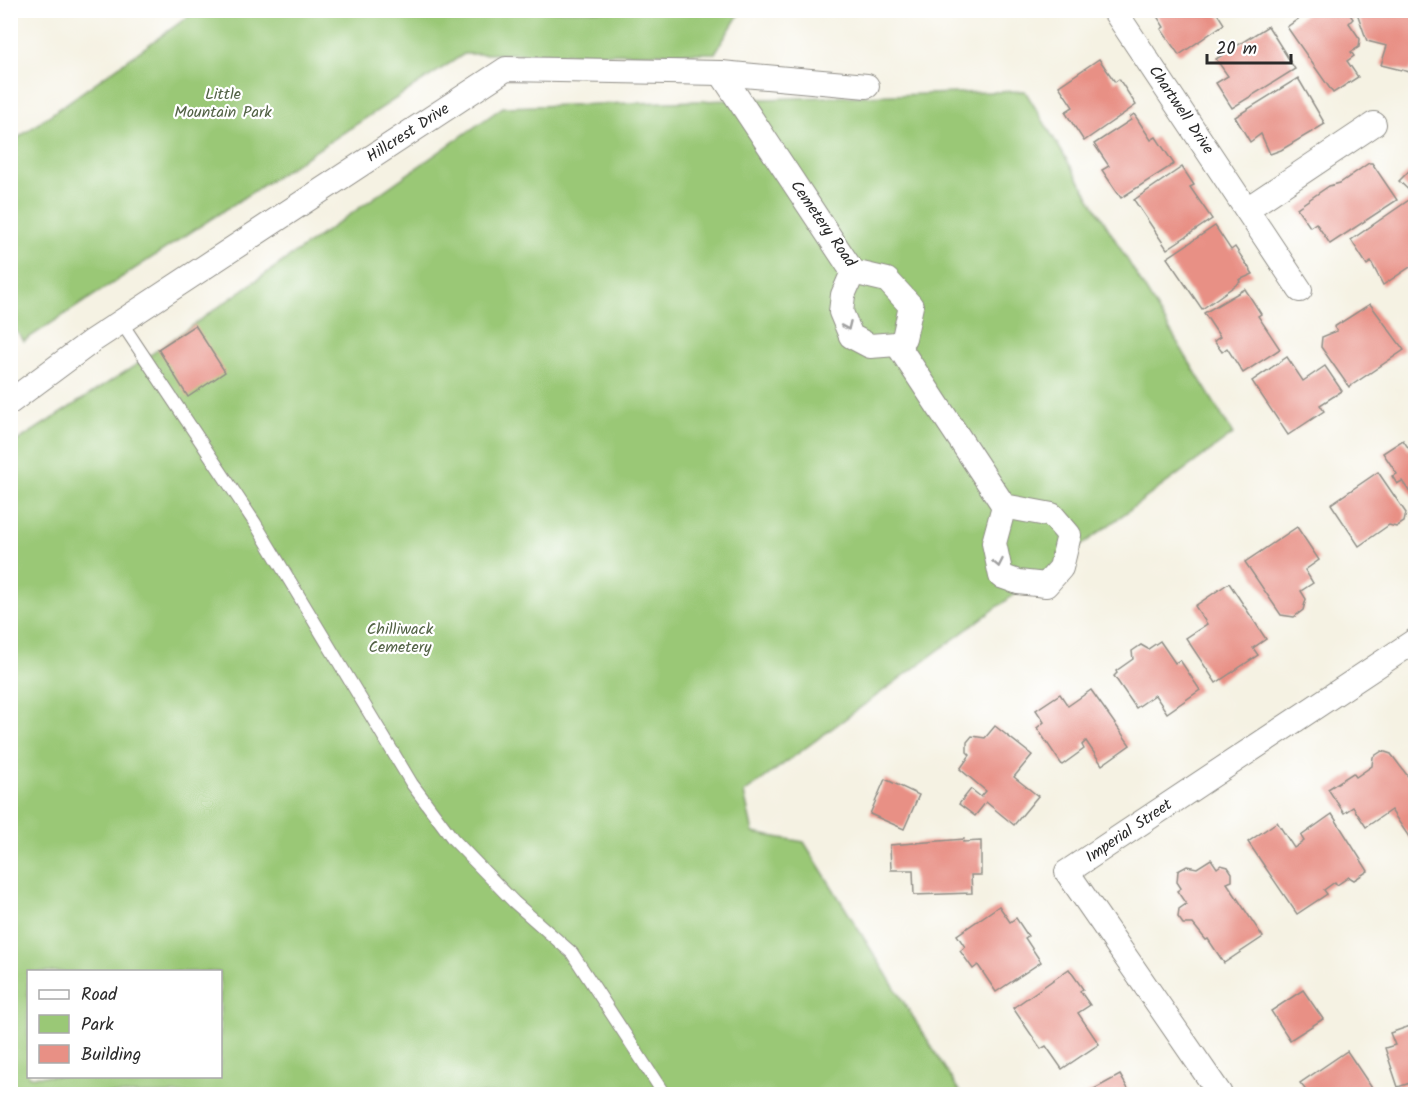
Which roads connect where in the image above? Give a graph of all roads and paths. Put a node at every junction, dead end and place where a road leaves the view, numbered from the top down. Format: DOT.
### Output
graph roads {
  1 [pos="1114,10"];
  2 [pos="721,73"];
  3 [pos="867,86"];
  4 [pos="1374,124"];
  5 [pos="1247,209"];
  6 [pos="853,272"];
  7 [pos="1300,290"];
  8 [pos="121,322"];
  9 [pos="897,344"];
  10 [pos="12,397"];
  11 [pos="1004,506"];
  12 [pos="1416,640"];
  13 [pos="664,1095"];
  14 [pos="1220,1095"];
  1 -- 5 [label="street, Chartwell Drive"];
  2 -- 3 [label="street, Hillcrest Drive"];
  2 -- 6 [label="street, Cemetery Road"];
  2 -- 8 [label="street, Hillcrest Drive"];
  4 -- 5 [label="street"];
  5 -- 7 [label="street, Chartwell Drive"];
  6 -- 9 [label="street, Cemetery Road"];
  6 -- 9 [label="street, one-way"];
  8 -- 10 [label="street, Hillcrest Drive"];
  8 -- 13 [label="lane"];
  9 -- 11 [label="street"];
  12 -- 14 [label="street, Imperial Street"];
}
